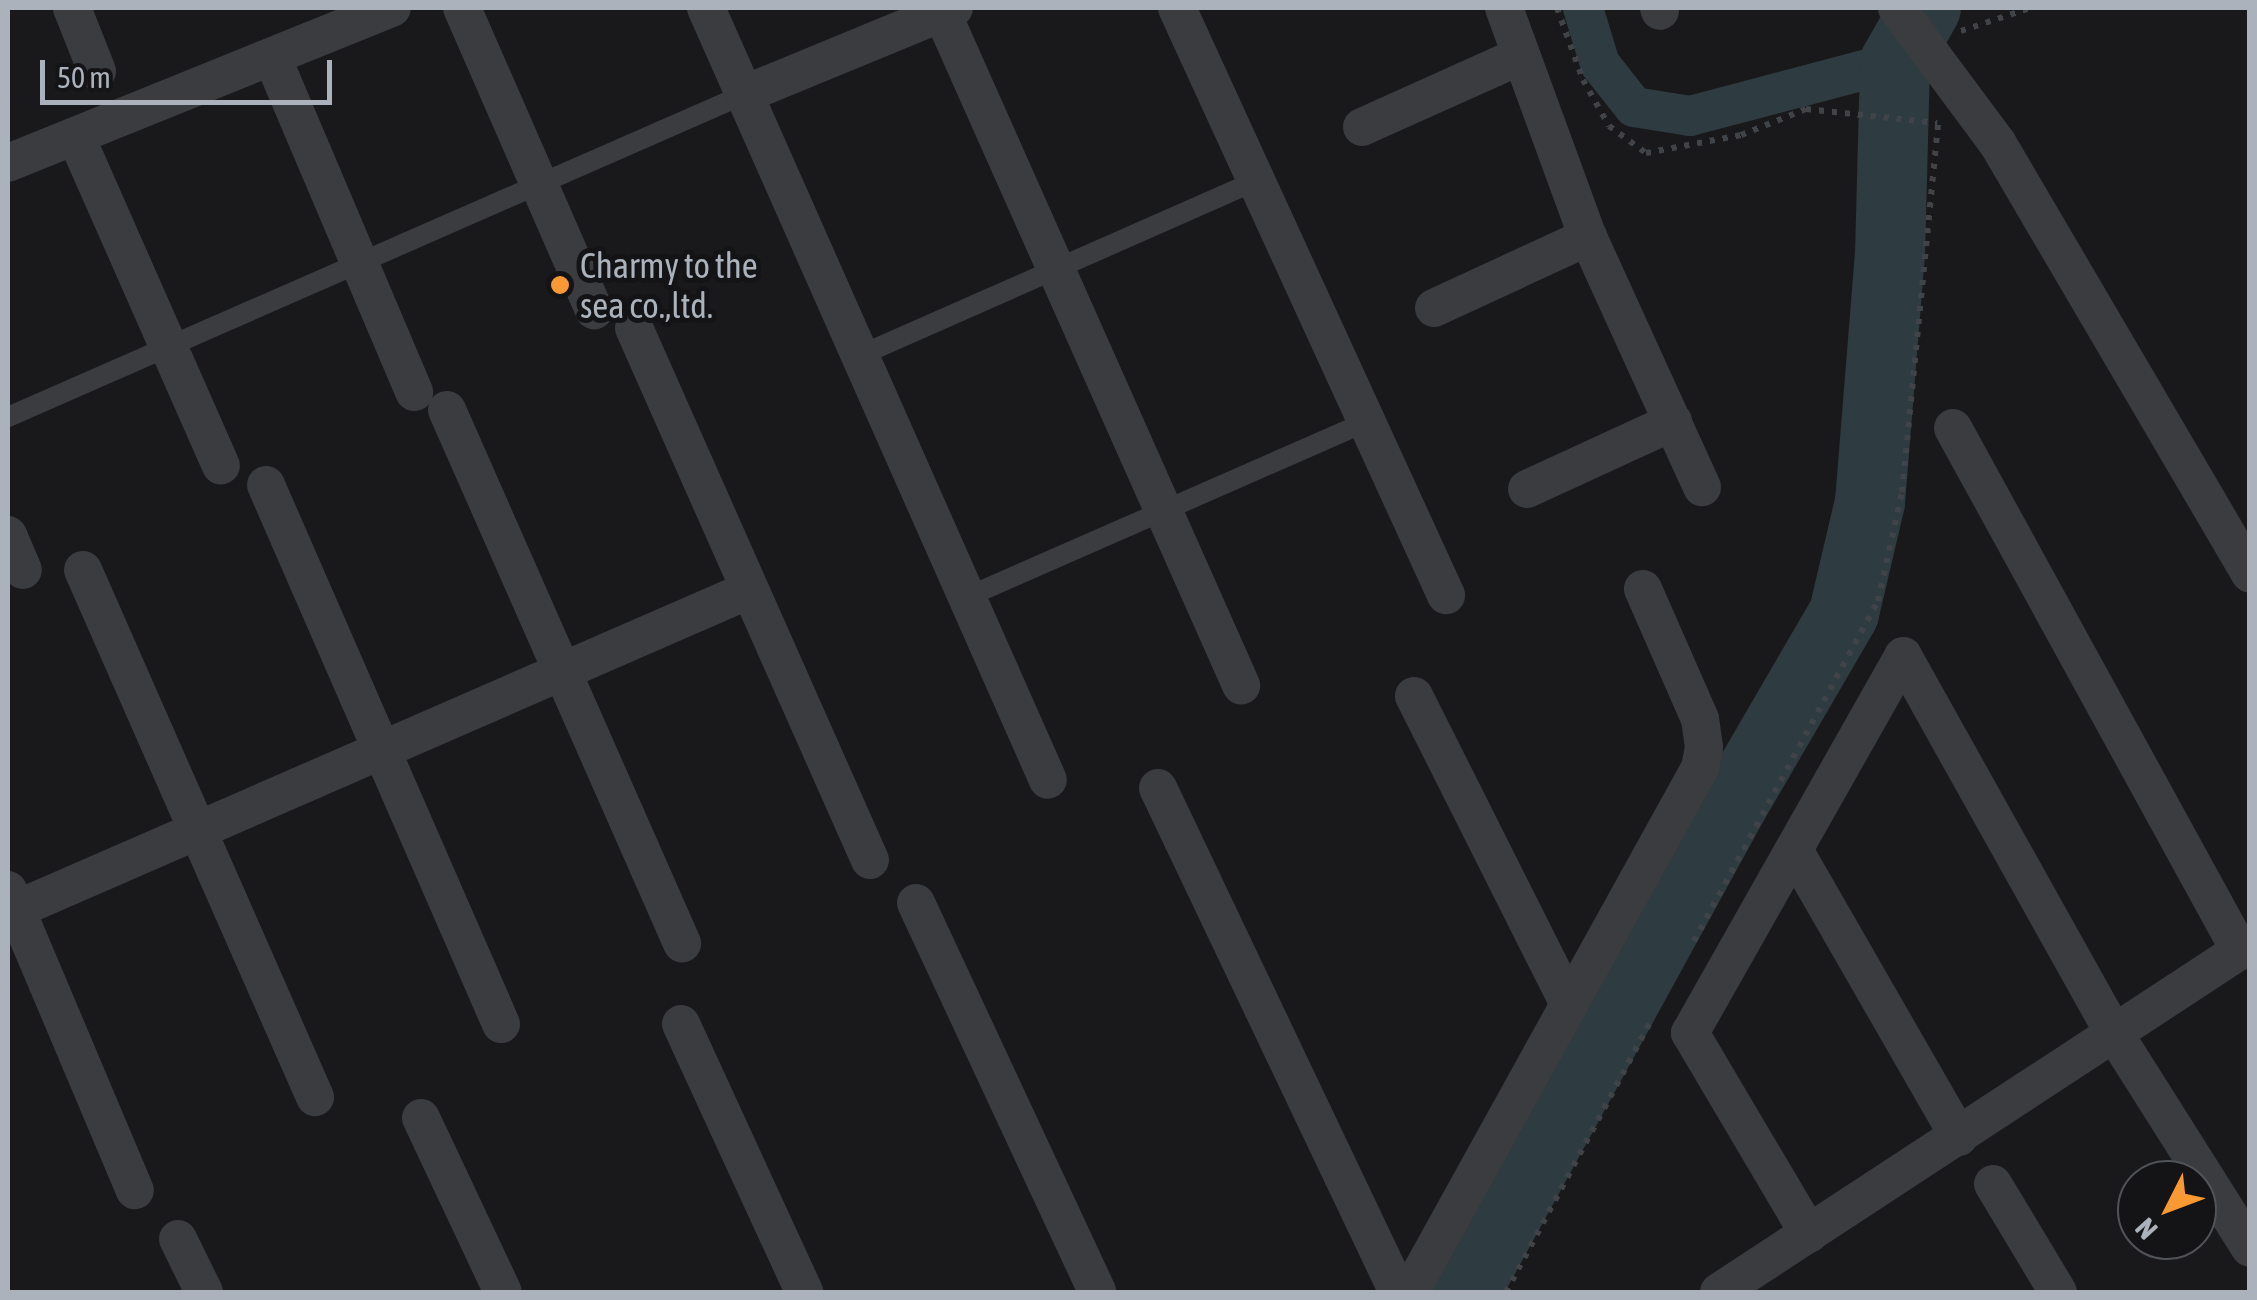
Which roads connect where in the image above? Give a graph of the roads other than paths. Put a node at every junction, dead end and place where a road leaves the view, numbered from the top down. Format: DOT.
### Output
graph roads {
  1 [pos="72,8"];
  2 [pos="392,8"];
  3 [pos="462,8"];
  4 [pos="706,8"];
  5 [pos="1177,8"];
  6 [pos="1504,8"];
  7 [pos="1897,8"];
  8 [pos="948,10"];
  9 [pos="1520,56"];
  10 [pos="272,57"];
  11 [pos="97,71"];
  12 [pos="745,94"];
  13 [pos="1362,128"];
  14 [pos="76,137"];
  15 [pos="8,163"];
  16 [pos="1256,181"];
  17 [pos="538,182"];
  18 [pos="1588,237"];
  19 [pos="359,262"];
  20 [pos="1056,269"];
  21 [pos="1434,308"];
  22 [pos="594,310"];
  23 [pos="634,328"];
  24 [pos="167,344"];
  25 [pos="861,356"];
  26 [pos="8,417"];
  27 [pos="1366,421"];
  28 [pos="1673,422"];
  29 [pos="1953,428"];
  30 [pos="222,465"];
  31 [pos="266,485"];
  32 [pos="1702,487"];
  33 [pos="1527,488"];
  34 [pos="1164,512"];
  35 [pos="8,535"];
  36 [pos="23,570"];
  37 [pos="83,570"];
  38 [pos="2250,573"];
  39 [pos="1643,588"];
  40 [pos="749,590"];
  41 [pos="968,596"];
  42 [pos="1446,596"];
  43 [pos="565,672"];
  44 [pos="1241,684"];
  45 [pos="1414,696"];
  46 [pos="380,754"];
  47 [pos="1048,780"];
  48 [pos="1158,788"];
  49 [pos="196,828"];
  50 [pos="1794,850"];
  51 [pos="870,860"];
  52 [pos="916,903"];
  53 [pos="10,904"];
  54 [pos="682,943"];
  55 [pos="2245,948"];
  56 [pos="1568,1002"];
  57 [pos="500,1024"];
  58 [pos="681,1024"];
  59 [pos="2114,1033"];
  60 [pos="315,1097"];
  61 [pos="420,1118"];
  62 [pos="1959,1137"];
  63 [pos="1993,1184"];
  64 [pos="135,1190"];
  65 [pos="1809,1234"];
  66 [pos="178,1239"];
  67 [pos="2250,1248"];
  68 [pos="204,1292"];
  69 [pos="503,1292"];
  70 [pos="804,1292"];
  71 [pos="1098,1292"];
  72 [pos="1398,1292"];
  73 [pos="1410,1292"];
  74 [pos="1720,1292"];
  75 [pos="2058,1292"];
  1 -- 11 [label="street"];
  2 -- 10 [label="street"];
  3 -- 17 [label="street"];
  4 -- 12 [label="street"];
  5 -- 16 [label="street"];
  6 -- 9 [label="street"];
  7 -- 38 [label="street, bridge"];
  8 -- 12 [label="street"];
  8 -- 20 [label="street"];
  9 -- 13 [label="street"];
  9 -- 18 [label="street"];
  10 -- 14 [label="street"];
  10 -- 19 [label="street"];
  12 -- 17 [label="lane"];
  12 -- 25 [label="street"];
  14 -- 15 [label="street"];
  14 -- 24 [label="street"];
  16 -- 20 [label="lane"];
  16 -- 27 [label="street"];
  17 -- 19 [label="lane"];
  17 -- 22 [label="street"];
  18 -- 21 [label="street"];
  18 -- 28 [label="street"];
  19 -- 24 [label="lane"];
  19 -- 43 [label="street"];
  20 -- 25 [label="lane"];
  20 -- 34 [label="street"];
  23 -- 40 [label="street"];
  24 -- 26 [label="lane"];
  24 -- 30 [label="street"];
  25 -- 41 [label="street"];
  27 -- 34 [label="lane"];
  27 -- 42 [label="street"];
  28 -- 32 [label="street"];
  28 -- 33 [label="street"];
  29 -- 55 [label="street"];
  31 -- 46 [label="street"];
  34 -- 41 [label="lane"];
  34 -- 44 [label="street"];
  35 -- 36 [label="street"];
  37 -- 49 [label="street"];
  39 -- 56 [label="street"];
  40 -- 43 [label="street"];
  40 -- 51 [label="street"];
  41 -- 47 [label="street"];
  43 -- 46 [label="street"];
  43 -- 54 [label="street"];
  45 -- 56 [label="street"];
  46 -- 49 [label="street"];
  46 -- 57 [label="street"];
  48 -- 72 [label="street"];
  49 -- 53 [label="street"];
  49 -- 60 [label="street"];
  50 -- 59 [label="street"];
  50 -- 62 [label="street"];
  50 -- 65 [label="street"];
  52 -- 71 [label="street"];
  53 -- 64 [label="street"];
  55 -- 59 [label="street"];
  56 -- 73 [label="street"];
  58 -- 70 [label="street"];
  59 -- 62 [label="street"];
  59 -- 67 [label="street"];
  61 -- 69 [label="street"];
  62 -- 65 [label="street"];
  63 -- 75 [label="street"];
  65 -- 74 [label="street"];
  66 -- 68 [label="street"];
}
